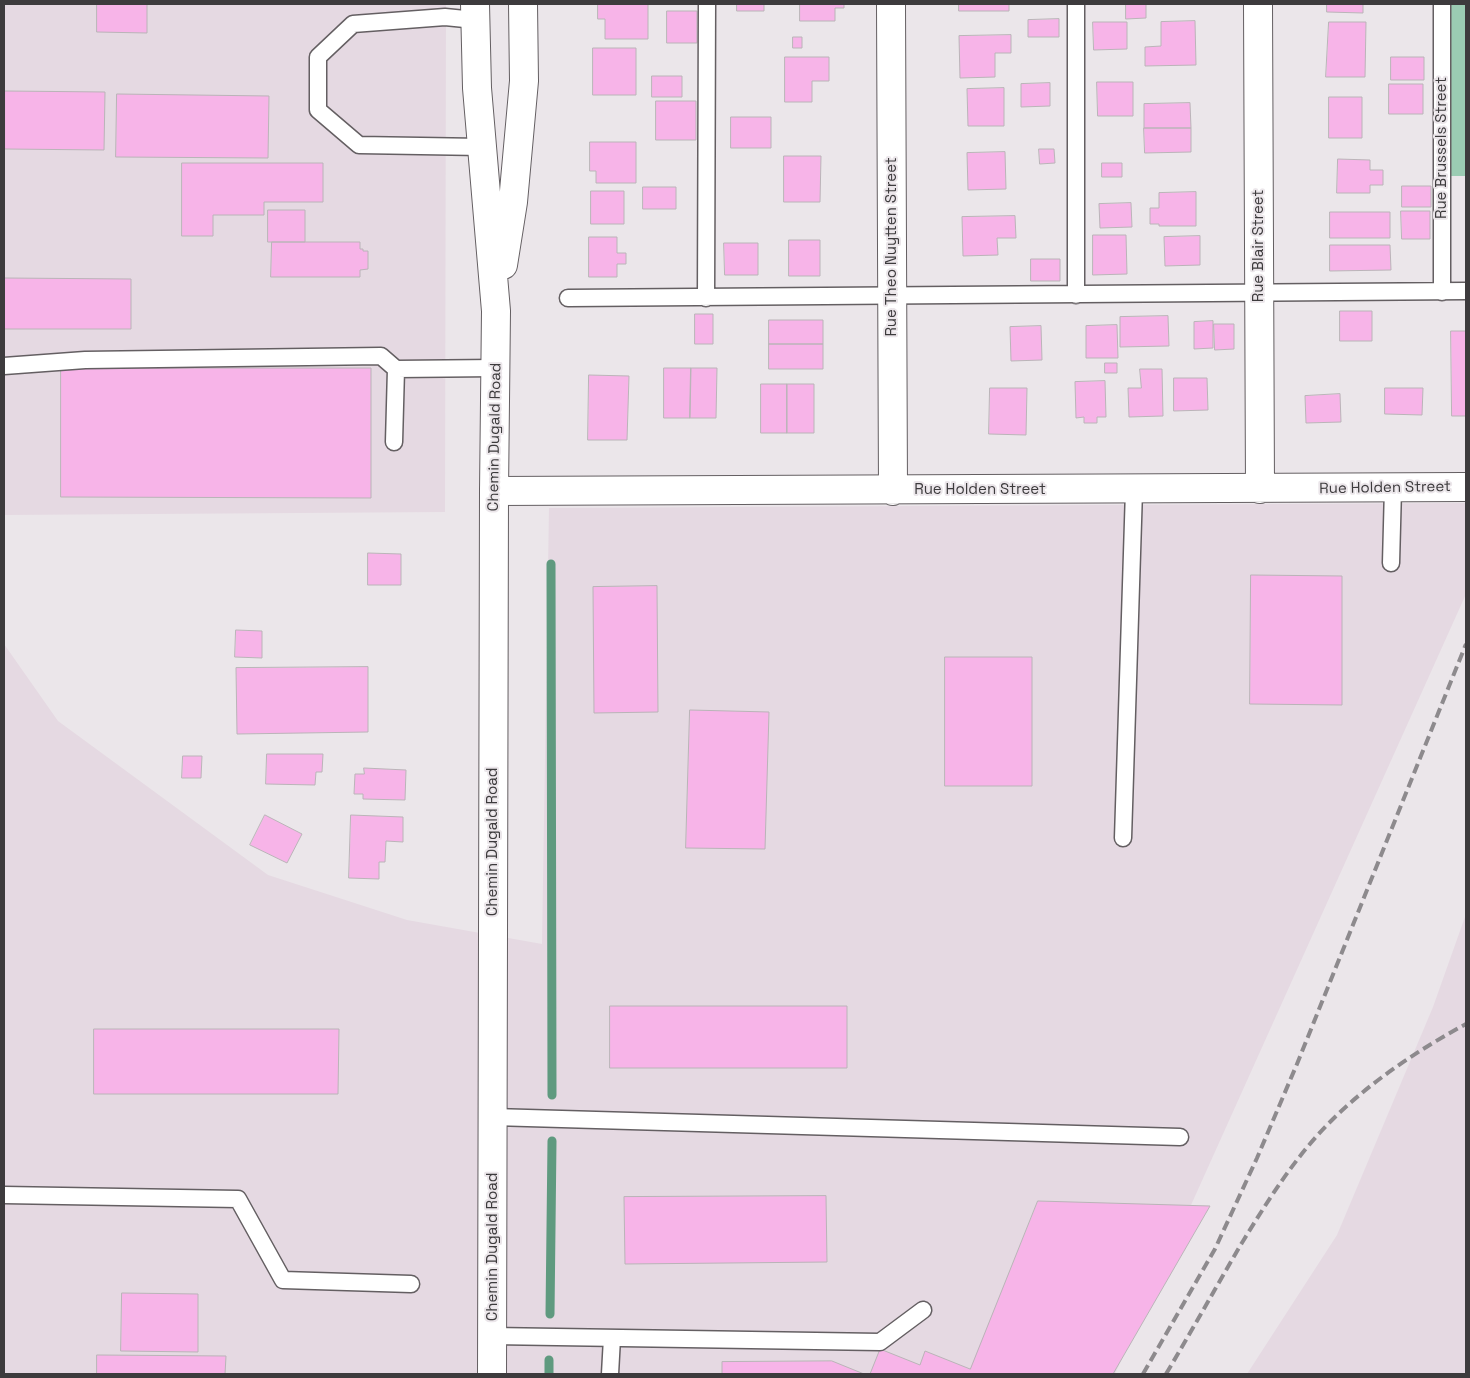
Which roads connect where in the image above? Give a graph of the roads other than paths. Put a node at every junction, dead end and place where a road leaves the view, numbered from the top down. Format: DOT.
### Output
graph roads {
  1 [pos="523,4"];
  2 [pos="707,4"];
  3 [pos="891,4"];
  4 [pos="1076,4"];
  5 [pos="1258,4"];
  6 [pos="1442,4"];
  7 [pos="475,12"];
  8 [pos="482,147"];
  9 [pos="1466,291"];
  10 [pos="1442,292"];
  11 [pos="1259,294"];
  12 [pos="1076,295"];
  13 [pos="892,296"];
  14 [pos="568,298"];
  15 [pos="706,298"];
  16 [pos="496,311"];
  17 [pos="4,366"];
  18 [pos="496,368"];
  19 [pos="396,369"];
  20 [pos="394,442"];
  21 [pos="1466,487"];
  22 [pos="1393,488"];
  23 [pos="1260,489"];
  24 [pos="893,490"];
  25 [pos="1134,490"];
  26 [pos="494,491"];
  27 [pos="1391,563"];
  28 [pos="1123,838"];
  29 [pos="493,1117"];
  30 [pos="1180,1137"];
  31 [pos="4,1195"];
  32 [pos="411,1284"];
  33 [pos="923,1310"];
  34 [pos="492,1336"];
  35 [pos="612,1338"];
  36 [pos="492,1374"];
  37 [pos="610,1374"];
  1 -- 16 [label="street, Chemin Dugald Road"];
  2 -- 15 [label="lane"];
  3 -- 13 [label="street, Rue Theo Nuytten Street"];
  4 -- 12 [label="lane"];
  5 -- 11 [label="street, Rue Blair Street"];
  6 -- 10 [label="lane, Rue Brussels Street"];
  7 -- 8 [label="street, Chemin Dugald Road"];
  7 -- 8 [label="lane"];
  8 -- 16 [label="street, Chemin Dugald Road"];
  9 -- 10 [label="lane"];
  10 -- 11 [label="lane"];
  11 -- 12 [label="lane"];
  11 -- 23 [label="street, Rue Blair Street"];
  12 -- 13 [label="lane"];
  13 -- 15 [label="lane"];
  13 -- 24 [label="street, Rue Theo Nuytten Street"];
  14 -- 15 [label="lane"];
  16 -- 18 [label="street, Chemin Dugald Road"];
  17 -- 19 [label="lane"];
  18 -- 19 [label="lane"];
  18 -- 26 [label="street, Chemin Dugald Road"];
  19 -- 20 [label="lane"];
  21 -- 22 [label="street, Rue Holden Street"];
  22 -- 23 [label="street, Rue Holden Street"];
  22 -- 27 [label="lane"];
  23 -- 25 [label="street, Rue Holden Street"];
  24 -- 25 [label="street, Rue Holden Street"];
  24 -- 26 [label="street, Rue Holden Street"];
  25 -- 28 [label="lane"];
  26 -- 29 [label="street, Chemin Dugald Road"];
  29 -- 30 [label="lane"];
  29 -- 34 [label="street, Chemin Dugald Road"];
  31 -- 32 [label="lane"];
  33 -- 35 [label="lane"];
  34 -- 35 [label="lane"];
  34 -- 36 [label="street, Chemin Dugald Road"];
  35 -- 37 [label="lane"];
}
